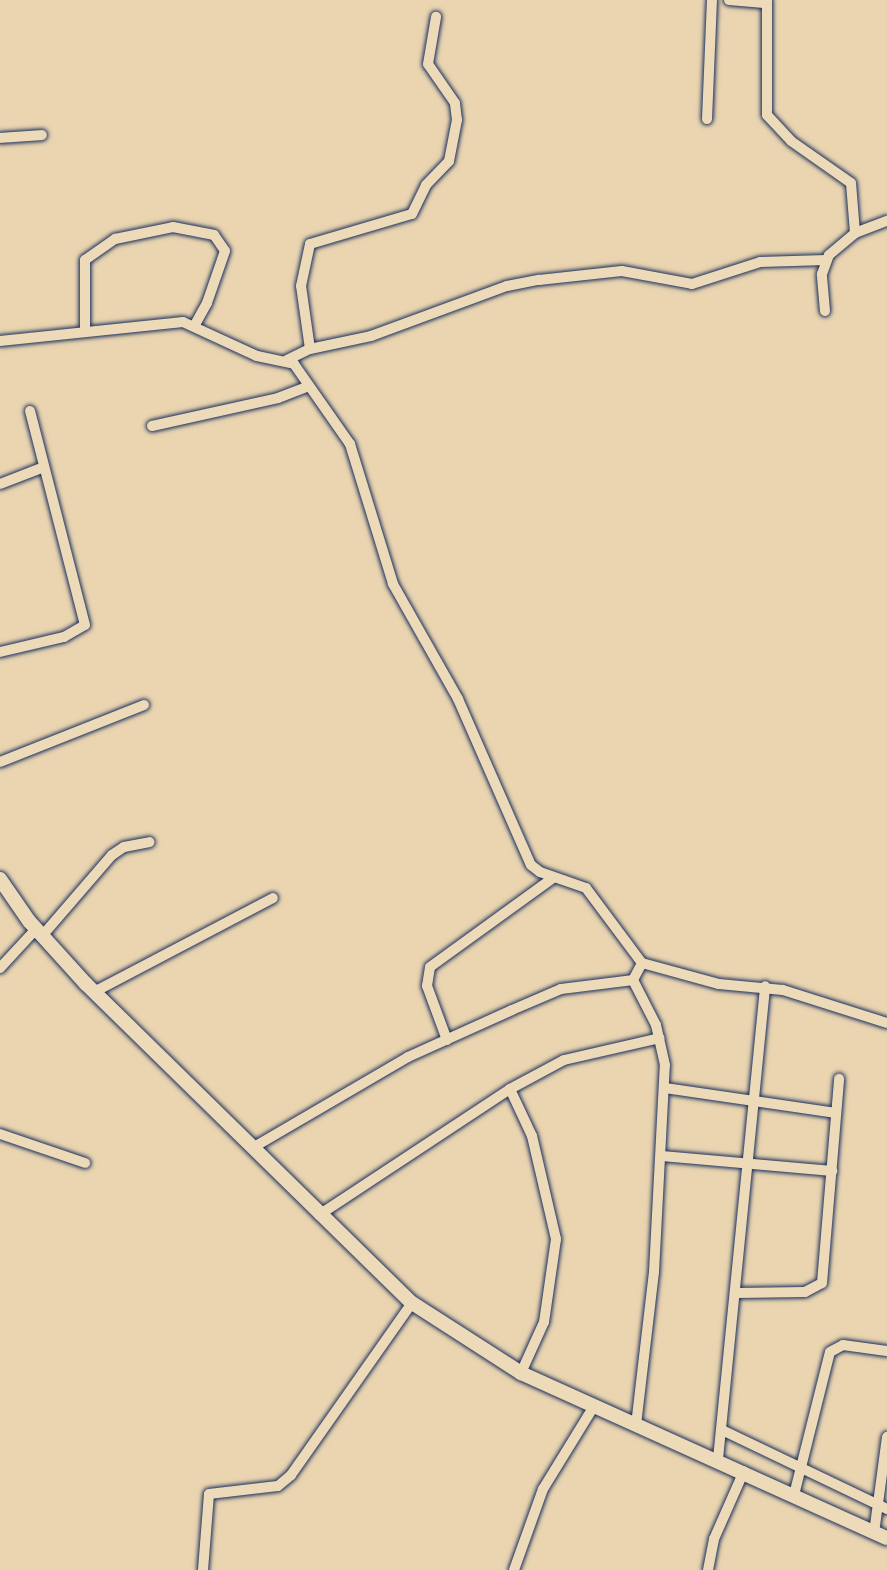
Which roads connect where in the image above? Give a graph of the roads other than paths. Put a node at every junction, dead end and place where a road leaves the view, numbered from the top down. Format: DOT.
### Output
graph roads {
  1 [pos="712,0"];
  2 [pos="729,0"];
  3 [pos="767,1"];
  4 [pos="436,18"];
  5 [pos="707,119"];
  6 [pos="42,135"];
  7 [pos="0,138"];
  8 [pos="887,221"];
  9 [pos="855,233"];
  10 [pos="826,260"];
  11 [pos="825,311"];
  12 [pos="194,326"];
  13 [pos="85,331"];
  14 [pos="0,341"];
  15 [pos="310,349"];
  16 [pos="287,360"];
  17 [pos="309,386"];
  18 [pos="30,411"];
  19 [pos="152,426"];
  20 [pos="44,467"];
  21 [pos="0,484"];
  22 [pos="0,652"];
  23 [pos="144,705"];
  24 [pos="0,762"];
  25 [pos="150,842"];
  26 [pos="553,878"];
  27 [pos="0,879"];
  28 [pos="273,898"];
  29 [pos="39,932"];
  30 [pos="642,963"];
  31 [pos="0,968"];
  32 [pos="633,980"];
  33 [pos="765,986"];
  34 [pos="94,992"];
  35 [pos="887,1023"];
  36 [pos="660,1038"];
  37 [pos="447,1040"];
  38 [pos="839,1079"];
  39 [pos="664,1088"];
  40 [pos="510,1089"];
  41 [pos="752,1100"];
  42 [pos="836,1113"];
  43 [pos="0,1134"];
  44 [pos="254,1147"];
  45 [pos="662,1156"];
  46 [pos="85,1163"];
  47 [pos="747,1164"];
  48 [pos="832,1171"];
  49 [pos="319,1215"];
  50 [pos="737,1293"];
  51 [pos="412,1303"];
  52 [pos="887,1351"];
  53 [pos="521,1373"];
  54 [pos="594,1406"];
  55 [pos="636,1425"];
  56 [pos="722,1430"];
  57 [pos="887,1437"];
  58 [pos="718,1460"];
  59 [pos="800,1470"];
  60 [pos="744,1471"];
  61 [pos="794,1495"];
  62 [pos="882,1508"];
  63 [pos="881,1536"];
  64 [pos="203,1570"];
  65 [pos="514,1570"];
  66 [pos="708,1570"];
  1 -- 5 [label="street"];
  2 -- 3 [label="street"];
  3 -- 9 [label="street"];
  4 -- 15 [label="street"];
  6 -- 7 [label="street"];
  8 -- 9 [label="street"];
  9 -- 10 [label="street"];
  10 -- 11 [label="street"];
  10 -- 15 [label="street"];
  12 -- 13 [label="street"];
  12 -- 13 [label="street"];
  12 -- 16 [label="street"];
  13 -- 14 [label="street"];
  15 -- 16 [label="street"];
  16 -- 17 [label="street"];
  17 -- 19 [label="street"];
  17 -- 26 [label="street"];
  18 -- 20 [label="street"];
  20 -- 21 [label="street"];
  20 -- 22 [label="street"];
  23 -- 24 [label="street"];
  25 -- 29 [label="street"];
  26 -- 30 [label="street"];
  26 -- 37 [label="street"];
  27 -- 29 [label="street"];
  28 -- 34 [label="street"];
  29 -- 31 [label="street"];
  29 -- 34 [label="street"];
  30 -- 32 [label="street"];
  30 -- 33 [label="street"];
  32 -- 36 [label="street"];
  32 -- 37 [label="street"];
  33 -- 35 [label="street"];
  33 -- 41 [label="street"];
  34 -- 44 [label="street"];
  36 -- 39 [label="street"];
  36 -- 40 [label="street"];
  37 -- 44 [label="street"];
  38 -- 42 [label="street"];
  39 -- 41 [label="street"];
  39 -- 45 [label="street"];
  40 -- 49 [label="street"];
  40 -- 53 [label="street"];
  41 -- 42 [label="street"];
  41 -- 47 [label="street"];
  42 -- 48 [label="street"];
  43 -- 46 [label="street"];
  44 -- 49 [label="street"];
  45 -- 47 [label="street"];
  45 -- 55 [label="street"];
  47 -- 48 [label="street"];
  47 -- 50 [label="street"];
  48 -- 50 [label="street"];
  49 -- 51 [label="street"];
  50 -- 56 [label="street"];
  51 -- 53 [label="street"];
  51 -- 64 [label="street"];
  52 -- 59 [label="street"];
  53 -- 54 [label="street"];
  54 -- 55 [label="street"];
  54 -- 65 [label="street"];
  55 -- 58 [label="street"];
  56 -- 58 [label="street"];
  56 -- 59 [label="street"];
  57 -- 62 [label="street"];
  58 -- 60 [label="street"];
  59 -- 61 [label="street"];
  59 -- 62 [label="street"];
  60 -- 61 [label="street"];
  60 -- 66 [label="street"];
  61 -- 63 [label="street"];
  62 -- 63 [label="street"];
}
